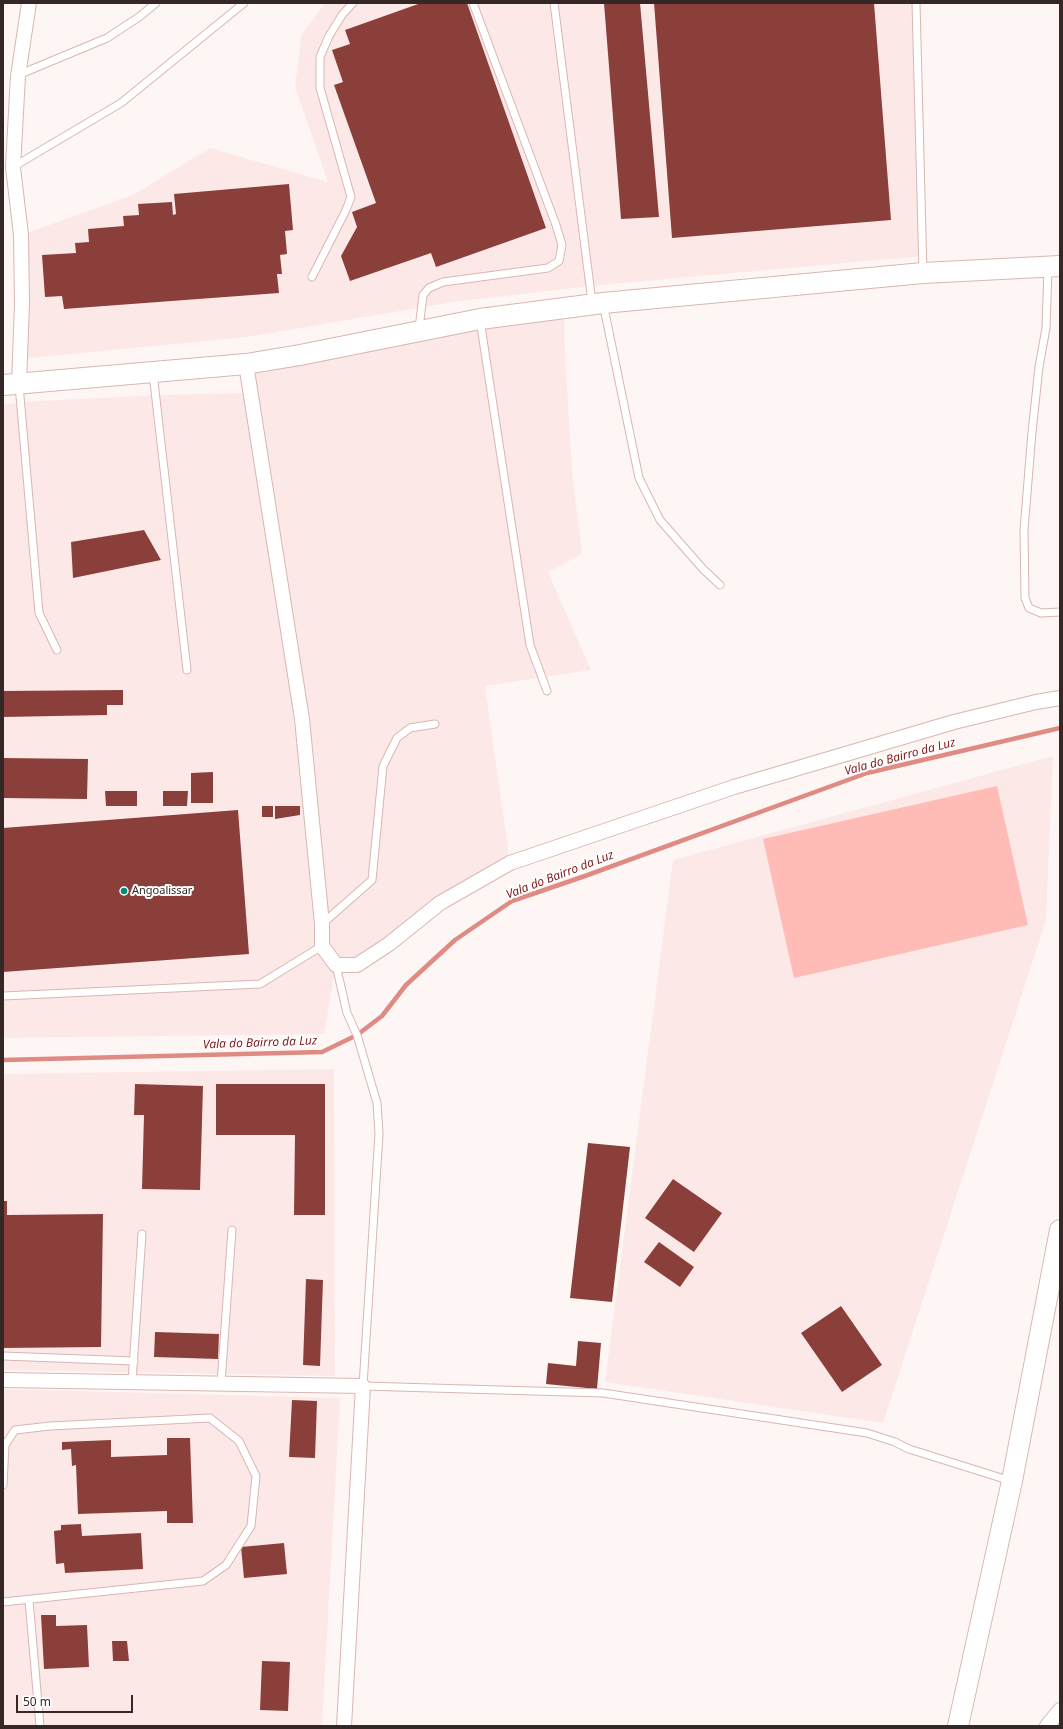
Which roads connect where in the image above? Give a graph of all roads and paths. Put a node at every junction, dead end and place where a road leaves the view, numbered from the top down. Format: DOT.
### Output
graph roads {
  1 [pos="29,3"];
  2 [pos="156,3"];
  3 [pos="244,3"];
  4 [pos="353,3"];
  5 [pos="473,3"];
  6 [pos="554,3"];
  7 [pos="916,3"];
  8 [pos="18,76"];
  9 [pos="13,167"];
  10 [pos="1054,267"];
  11 [pos="923,273"];
  12 [pos="312,276"];
  13 [pos="598,304"];
  14 [pos="480,318"];
  15 [pos="419,331"];
  16 [pos="246,364"];
  17 [pos="153,373"];
  18 [pos="11,384"];
  19 [pos="720,585"];
  20 [pos="1060,612"];
  21 [pos="57,650"];
  22 [pos="187,670"];
  23 [pos="547,691"];
  24 [pos="1060,698"];
  25 [pos="435,724"];
  26 [pos="322,924"];
  27 [pos="322,946"];
  28 [pos="336,965"];
  29 [pos="3,996"];
  30 [pos="232,1230"];
  31 [pos="1060,1230"];
  32 [pos="142,1234"];
  33 [pos="3,1356"];
  34 [pos="134,1360"];
  35 [pos="3,1380"];
  36 [pos="132,1382"];
  37 [pos="222,1383"];
  38 [pos="363,1386"];
  39 [pos="1012,1481"];
  40 [pos="3,1485"];
  41 [pos="30,1600"];
  42 [pos="3,1602"];
  43 [pos="1060,1710"];
  44 [pos="40,1726"];
  45 [pos="344,1726"];
  46 [pos="958,1726"];
  47 [pos="1047,1726"];
  1 -- 8 [label="street"];
  2 -- 8 [label="lane"];
  3 -- 9 [label="lane"];
  4 -- 12 [label="lane"];
  5 -- 15 [label="lane"];
  6 -- 13 [label="lane"];
  7 -- 11 [label="lane"];
  8 -- 9 [label="street"];
  9 -- 18 [label="street"];
  10 -- 11 [label="street"];
  10 -- 20 [label="lane"];
  11 -- 13 [label="street"];
  13 -- 14 [label="street"];
  13 -- 19 [label="lane"];
  14 -- 15 [label="street"];
  14 -- 23 [label="lane"];
  15 -- 16 [label="street"];
  16 -- 17 [label="street"];
  16 -- 26 [label="street"];
  17 -- 18 [label="street"];
  17 -- 22 [label="lane"];
  18 -- 21 [label="lane"];
  24 -- 28 [label="street"];
  25 -- 26 [label="lane"];
  26 -- 27 [label="street"];
  27 -- 28 [label="street"];
  27 -- 29 [label="lane"];
  28 -- 38 [label="lane"];
  30 -- 37 [label="lane"];
  31 -- 39 [label="street"];
  32 -- 34 [label="lane"];
  33 -- 34 [label="lane"];
  34 -- 36 [label="lane"];
  35 -- 36 [label="street"];
  36 -- 37 [label="street"];
  37 -- 38 [label="street"];
  38 -- 39 [label="lane"];
  38 -- 45 [label="street"];
  39 -- 46 [label="street"];
  40 -- 41 [label="lane"];
  41 -- 42 [label="lane"];
  41 -- 44 [label="lane"];
  43 -- 47 [label="street"];
}
